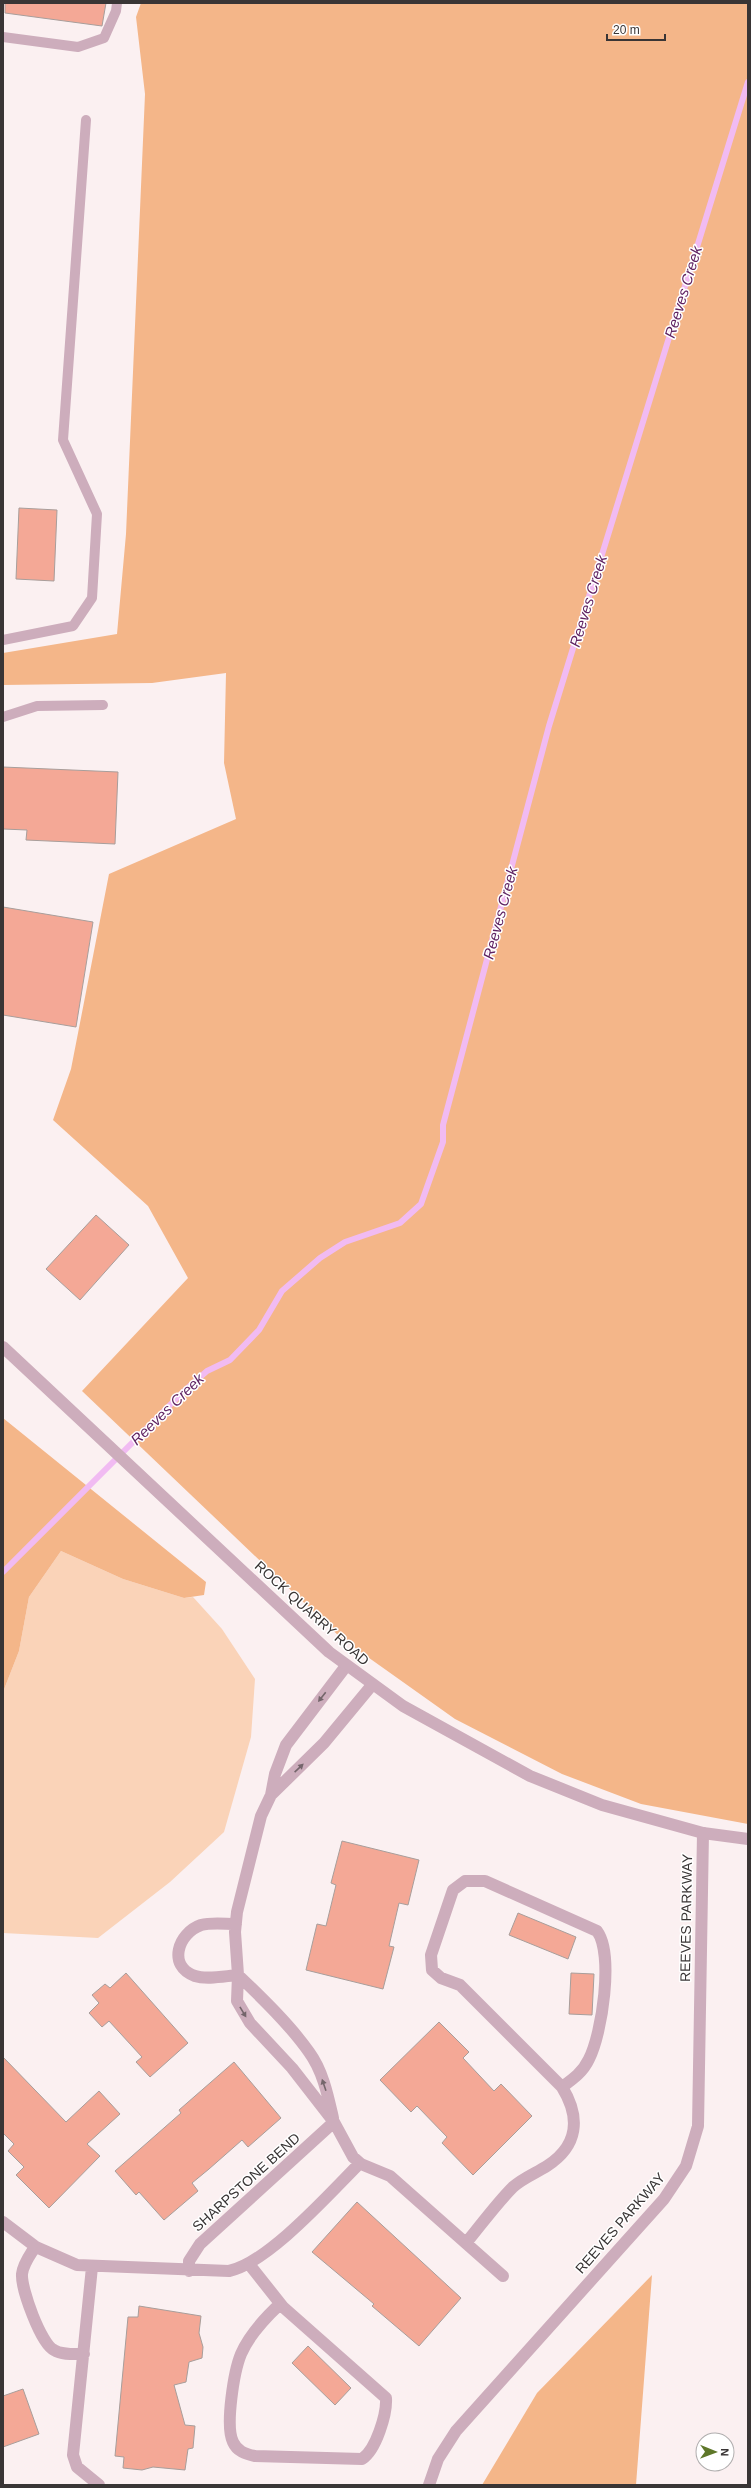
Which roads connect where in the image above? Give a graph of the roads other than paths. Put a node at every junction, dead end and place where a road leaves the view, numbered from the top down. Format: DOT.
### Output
graph roads {
  1 [pos="117,3"];
  2 [pos="3,37"];
  3 [pos="86,120"];
  4 [pos="3,640"];
  5 [pos="103,705"];
  6 [pos="3,717"];
  7 [pos="3,1347"];
  8 [pos="346,1666"];
  9 [pos="372,1685"];
  10 [pos="271,1795"];
  11 [pos="702,1833"];
  12 [pos="748,1839"];
  13 [pos="236,1924"];
  14 [pos="238,1975"];
  15 [pos="562,2088"];
  16 [pos="334,2122"];
  17 [pos="360,2163"];
  18 [pos="6,2229"];
  19 [pos="466,2243"];
  20 [pos="35,2247"];
  21 [pos="249,2264"];
  22 [pos="92,2267"];
  23 [pos="189,2271"];
  24 [pos="503,2276"];
  25 [pos="280,2304"];
  26 [pos="84,2354"];
  27 [pos="99,2485"];
  28 [pos="429,2485"];
  1 -- 2 [label="lane"];
  3 -- 4 [label="lane"];
  5 -- 6 [label="lane"];
  7 -- 8 [label="street, ROCK QUARRY ROAD"];
  8 -- 9 [label="street, ROCK QUARRY ROAD"];
  8 -- 10 [label="street, one-way"];
  10 -- 9 [label="street, one-way"];
  9 -- 11 [label="street, ROCK QUARRY ROAD"];
  10 -- 13 [label="street"];
  11 -- 12 [label="street, ROCK QUARRY ROAD"];
  11 -- 28 [label="street, REEVES PARKWAY"];
  13 -- 14 [label="street"];
  13 -- 14 [label="street"];
  16 -- 14 [label="street, one-way"];
  14 -- 16 [label="street, one-way"];
  15 -- 15 [label="street"];
  15 -- 19 [label="street"];
  16 -- 17 [label="street"];
  16 -- 23 [label="street, SHARPSTONE BEND"];
  17 -- 19 [label="street"];
  17 -- 21 [label="street"];
  18 -- 20 [label="street"];
  19 -- 24 [label="street"];
  20 -- 22 [label="street"];
  20 -- 26 [label="street"];
  21 -- 23 [label="street"];
  21 -- 25 [label="street"];
  22 -- 23 [label="street"];
  22 -- 26 [label="street"];
  25 -- 25 [label="street"];
  26 -- 27 [label="street"];
}
